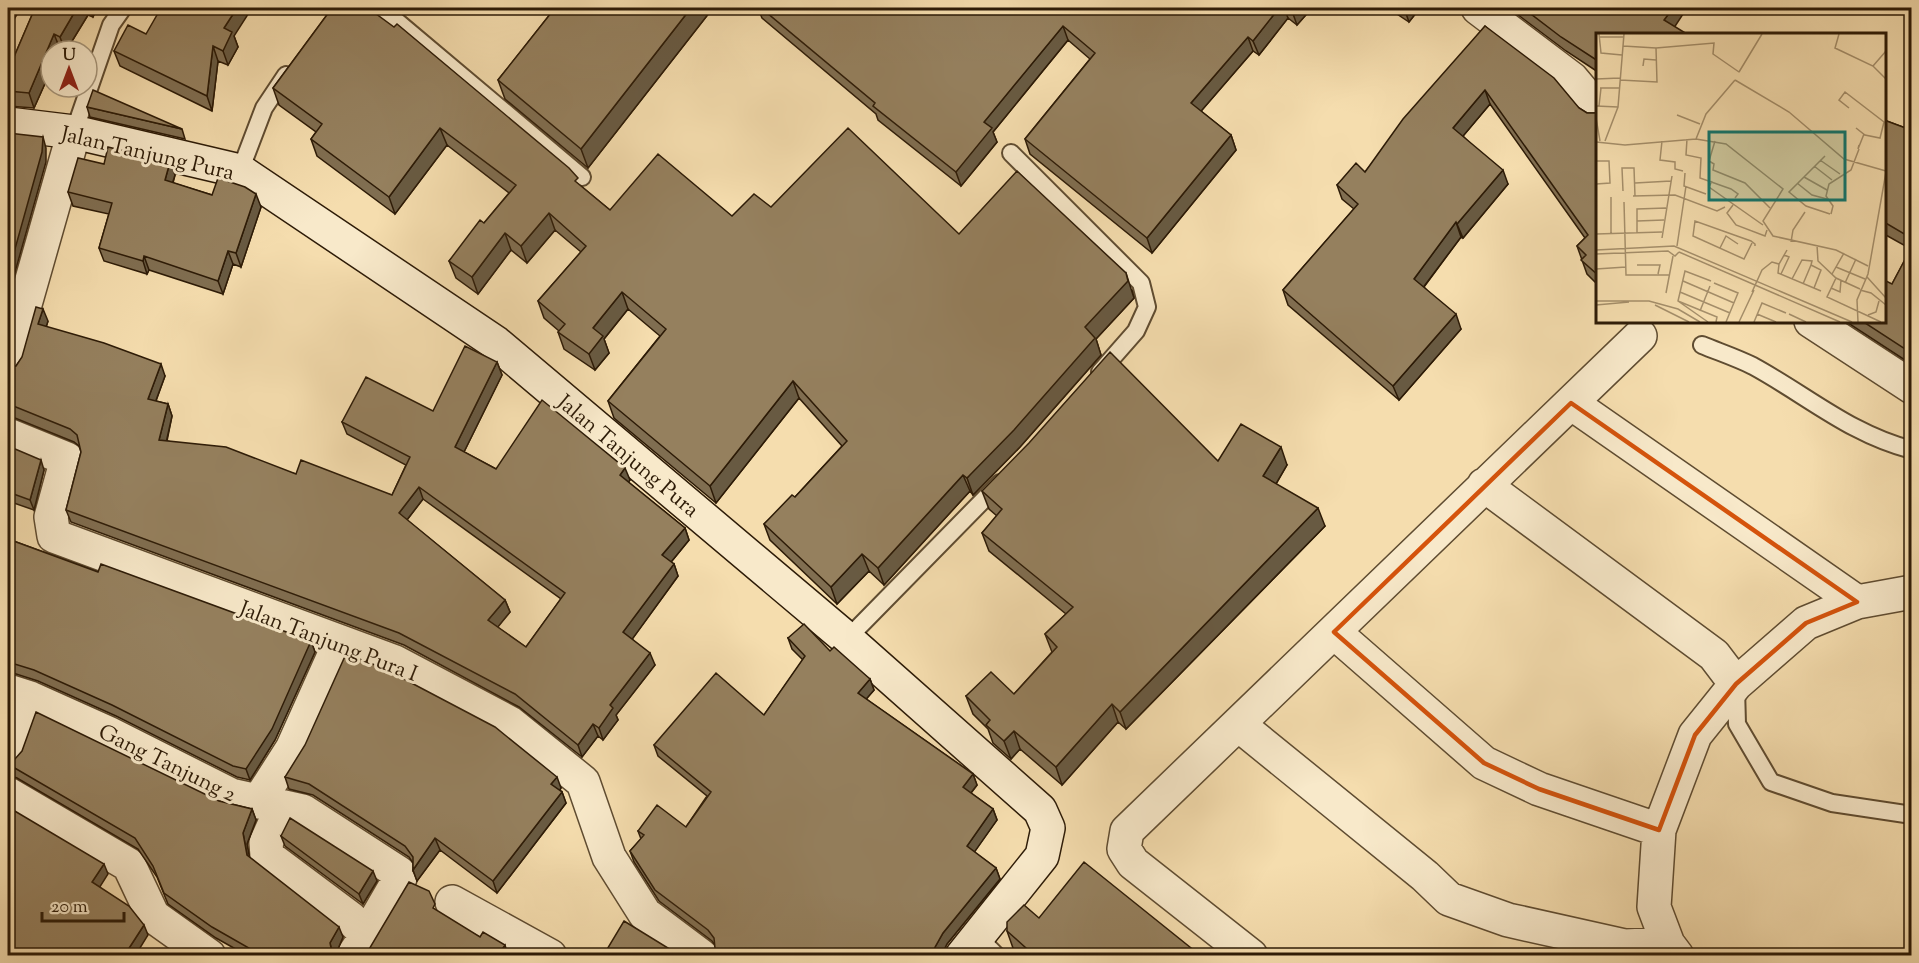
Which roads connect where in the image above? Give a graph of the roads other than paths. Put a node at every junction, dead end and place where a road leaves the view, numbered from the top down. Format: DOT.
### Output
graph roads {
  1 [pos="123,8"];
  2 [pos="381,8"];
  3 [pos="1478,8"];
  4 [pos="294,64"];
  5 [pos="1596,108"];
  6 [pos="8,124"];
  7 [pos="74,132"];
  8 [pos="1011,153"];
  9 [pos="240,171"];
  10 [pos="582,177"];
  11 [pos="1813,322"];
  12 [pos="1640,336"];
  13 [pos="1702,345"];
  14 [pos="8,364"];
  15 [pos="1090,383"];
  16 [pos="1911,387"];
  17 [pos="1571,403"];
  18 [pos="8,435"];
  19 [pos="1911,450"];
  20 [pos="1011,471"];
  21 [pos="1484,485"];
  22 [pos="1911,592"];
  23 [pos="1857,602"];
  24 [pos="1334,632"];
  25 [pos="848,639"];
  26 [pos="340,642"];
  27 [pos="1736,684"];
  28 [pos="19,695"];
  29 [pos="1239,725"];
  30 [pos="8,755"];
  31 [pos="8,794"];
  32 [pos="270,805"];
  33 [pos="1911,815"];
  34 [pos="1659,830"];
  35 [pos="452,902"];
  36 [pos="360,945"];
  37 [pos="979,949"];
  38 [pos="1672,950"];
  39 [pos="208,956"];
  40 [pos="550,956"];
  41 [pos="701,956"];
  42 [pos="1251,956"];
  1 -- 7 [label="lane"];
  2 -- 10 [label="lane"];
  3 -- 5 [label="street"];
  4 -- 9 [label="lane"];
  6 -- 7 [label="street, Jalan Tanjung Pura"];
  7 -- 9 [label="street, Jalan Tanjung Pura"];
  7 -- 14 [label="street"];
  8 -- 15 [label="lane"];
  9 -- 25 [label="street, Jalan Tanjung Pura"];
  11 -- 16 [label="street"];
  12 -- 17 [label="street"];
  13 -- 19 [label="lane"];
  17 -- 21 [label="street"];
  17 -- 23 [label="street"];
  18 -- 26 [label="street, Jalan Tanjung Pura I"];
  20 -- 25 [label="lane"];
  21 -- 24 [label="street"];
  21 -- 27 [label="street"];
  22 -- 23 [label="street"];
  23 -- 27 [label="street"];
  24 -- 29 [label="street"];
  24 -- 34 [label="street"];
  25 -- 37 [label="street, Jalan Tanjung Pura"];
  26 -- 32 [label="street"];
  26 -- 41 [label="street, Jalan Tanjung Pura I"];
  27 -- 33 [label="lane"];
  27 -- 34 [label="street"];
  28 -- 30 [label="street"];
  28 -- 32 [label="street, Gang Tanjung 2"];
  29 -- 38 [label="street"];
  29 -- 42 [label="street"];
  31 -- 39 [label="street"];
  32 -- 36 [label="street"];
  32 -- 36 [label="street, Gang Tanjung 2"];
  34 -- 38 [label="street"];
  35 -- 40 [label="street"];
}
